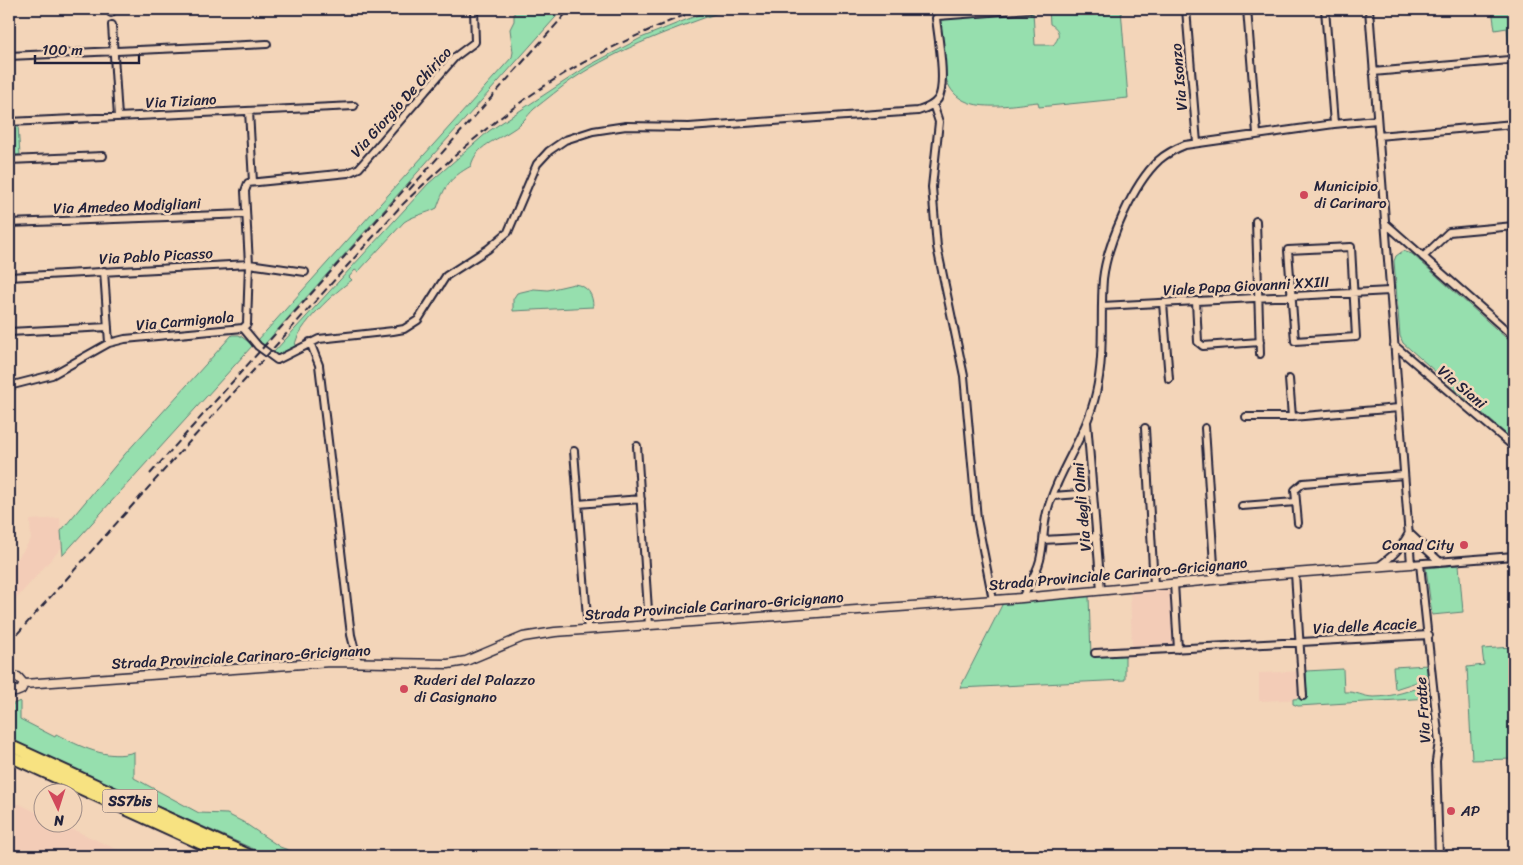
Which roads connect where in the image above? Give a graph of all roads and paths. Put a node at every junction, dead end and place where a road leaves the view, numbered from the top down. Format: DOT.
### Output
graph roads {
  1 [pos="474,9"];
  2 [pos="1030,9"];
  3 [pos="1186,9"];
  4 [pos="1247,9"];
  5 [pos="1325,9"];
  6 [pos="1368,9"];
  7 [pos="112,25"];
  8 [pos="267,44"];
  9 [pos="113,52"];
  10 [pos="9,56"];
  11 [pos="1508,60"];
  12 [pos="1373,72"];
  13 [pos="933,104"];
  14 [pos="354,106"];
  15 [pos="249,110"];
  16 [pos="118,117"];
  17 [pos="1377,120"];
  18 [pos="9,122"];
  19 [pos="1334,124"];
  20 [pos="1514,124"];
  21 [pos="1257,134"];
  22 [pos="1378,136"];
  23 [pos="1197,143"];
  24 [pos="103,156"];
  25 [pos="9,160"];
  26 [pos="253,182"];
  27 [pos="246,214"];
  28 [pos="1256,221"];
  29 [pos="9,223"];
  30 [pos="1385,223"];
  31 [pos="1514,226"];
  32 [pos="1423,257"];
  33 [pos="249,264"];
  34 [pos="104,272"];
  35 [pos="305,272"];
  36 [pos="9,276"];
  37 [pos="1390,291"];
  38 [pos="1353,293"];
  39 [pos="1290,296"];
  40 [pos="1258,298"];
  41 [pos="1196,301"];
  42 [pos="1163,303"];
  43 [pos="1102,306"];
  44 [pos="108,327"];
  45 [pos="243,328"];
  46 [pos="9,332"];
  47 [pos="1514,337"];
  48 [pos="310,342"];
  49 [pos="1260,342"];
  50 [pos="109,343"];
  51 [pos="1394,345"];
  52 [pos="1260,354"];
  53 [pos="1169,379"];
  54 [pos="1289,379"];
  55 [pos="9,386"];
  56 [pos="1399,408"];
  57 [pos="1246,417"];
  58 [pos="1292,417"];
  59 [pos="1087,422"];
  60 [pos="1145,428"];
  61 [pos="1205,428"];
  62 [pos="637,446"];
  63 [pos="1514,448"];
  64 [pos="574,451"];
  65 [pos="1404,475"];
  66 [pos="1093,493"];
  67 [pos="1053,496"];
  68 [pos="641,499"];
  69 [pos="1296,502"];
  70 [pos="578,504"];
  71 [pos="1242,506"];
  72 [pos="1298,522"];
  73 [pos="1408,532"];
  74 [pos="1097,537"];
  75 [pos="1043,540"];
  76 [pos="1514,556"];
  77 [pos="1440,562"];
  78 [pos="1411,564"];
  79 [pos="1420,564"];
  80 [pos="1378,567"];
  81 [pos="1295,573"];
  82 [pos="1216,580"];
  83 [pos="1174,583"];
  84 [pos="1154,585"];
  85 [pos="1101,590"];
  86 [pos="1022,598"];
  87 [pos="993,600"];
  88 [pos="650,625"];
  89 [pos="588,630"];
  90 [pos="1430,635"];
  91 [pos="1301,642"];
  92 [pos="1178,649"];
  93 [pos="1095,653"];
  94 [pos="358,662"];
  95 [pos="10,683"];
  96 [pos="24,684"];
  97 [pos="1303,696"];
  98 [pos="9,745"];
  99 [pos="9,756"];
  100 [pos="228,856"];
  101 [pos="251,856"];
  102 [pos="1439,856"];
  1 -- 26 [label="street, Via Giorgio De Chirico"];
  2 -- 13 [label="street"];
  3 -- 23 [label="street, Via Isonzo"];
  4 -- 21 [label="street"];
  5 -- 19 [label="street"];
  6 -- 12 [label="street"];
  7 -- 9 [label="street"];
  8 -- 9 [label="street"];
  9 -- 10 [label="street"];
  9 -- 16 [label="street"];
  11 -- 12 [label="street"];
  12 -- 17 [label="street"];
  13 -- 48 [label="street, Via Carmignola"];
  13 -- 87 [label="street"];
  14 -- 15 [label="street, Via Tiziano"];
  15 -- 16 [label="street, Via Tiziano"];
  15 -- 26 [label="street"];
  16 -- 18 [label="street, Via Tiziano"];
  17 -- 19 [label="street"];
  17 -- 22 [label="street"];
  19 -- 21 [label="street"];
  20 -- 22 [label="street"];
  21 -- 23 [label="street"];
  22 -- 30 [label="street"];
  23 -- 43 [label="street"];
  24 -- 25 [label="street"];
  26 -- 27 [label="street"];
  27 -- 29 [label="street, Via Amedeo Modigliani"];
  27 -- 33 [label="street"];
  28 -- 40 [label="street"];
  30 -- 32 [label="street"];
  30 -- 37 [label="street"];
  31 -- 32 [label="street"];
  32 -- 47 [label="street"];
  33 -- 34 [label="street, Via Pablo Picasso"];
  33 -- 35 [label="street, Via Pablo Picasso"];
  33 -- 45 [label="street"];
  34 -- 36 [label="street, Via Pablo Picasso"];
  34 -- 44 [label="street"];
  37 -- 38 [label="street, Viale Papa Giovanni XXIII"];
  37 -- 51 [label="street"];
  38 -- 39 [label="street, Viale Papa Giovanni XXIII"];
  38 -- 39 [label="street"];
  38 -- 39 [label="street"];
  39 -- 40 [label="street, Viale Papa Giovanni XXIII"];
  40 -- 41 [label="street, Viale Papa Giovanni XXIII"];
  40 -- 49 [label="street"];
  41 -- 42 [label="street, Viale Papa Giovanni XXIII"];
  41 -- 49 [label="street"];
  42 -- 43 [label="street, Viale Papa Giovanni XXIII"];
  42 -- 53 [label="street"];
  43 -- 59 [label="street"];
  44 -- 46 [label="street"];
  44 -- 50 [label="street"];
  45 -- 48 [label="street, Via Carmignola"];
  45 -- 50 [label="street, Via Carmignola"];
  48 -- 94 [label="street"];
  49 -- 52 [label="street"];
  50 -- 55 [label="street, Via Carmignola"];
  51 -- 56 [label="street"];
  51 -- 63 [label="street, Via Siani"];
  54 -- 58 [label="street"];
  56 -- 58 [label="street"];
  56 -- 65 [label="street"];
  57 -- 58 [label="street"];
  59 -- 66 [label="street, Via degli Olmi"];
  59 -- 67 [label="street"];
  60 -- 84 [label="street"];
  61 -- 82 [label="street"];
  62 -- 68 [label="street"];
  64 -- 70 [label="street"];
  65 -- 69 [label="street"];
  65 -- 73 [label="street"];
  66 -- 67 [label="street"];
  66 -- 74 [label="street, Via degli Olmi"];
  67 -- 75 [label="street"];
  68 -- 70 [label="street"];
  68 -- 88 [label="street"];
  69 -- 71 [label="street"];
  69 -- 72 [label="street"];
  70 -- 89 [label="street"];
  73 -- 77 [label="street"];
  73 -- 78 [label="street"];
  73 -- 80 [label="street"];
  74 -- 75 [label="street"];
  74 -- 85 [label="street, Via degli Olmi"];
  75 -- 86 [label="street"];
  76 -- 77 [label="street"];
  77 -- 79 [label="street"];
  78 -- 79 [label="street"];
  78 -- 80 [label="street, Strada Provinciale Carinaro-Gricignano"];
  79 -- 90 [label="street, Via Fratte"];
  80 -- 81 [label="street, Strada Provinciale Carinaro-Gricignano"];
  81 -- 82 [label="street, Strada Provinciale Carinaro-Gricignano"];
  81 -- 91 [label="street"];
  82 -- 83 [label="street, Strada Provinciale Carinaro-Gricignano"];
  83 -- 84 [label="street, Strada Provinciale Carinaro-Gricignano"];
  83 -- 92 [label="street"];
  84 -- 85 [label="street, Strada Provinciale Carinaro-Gricignano"];
  85 -- 86 [label="street, Strada Provinciale Carinaro-Gricignano"];
  86 -- 87 [label="street, Strada Provinciale Carinaro-Gricignano"];
  87 -- 88 [label="street, Strada Provinciale Carinaro-Gricignano"];
  88 -- 89 [label="street, Strada Provinciale Carinaro-Gricignano"];
  89 -- 94 [label="street, Strada Provinciale Carinaro-Gricignano"];
  90 -- 91 [label="street, Via delle Acacie"];
  90 -- 102 [label="street, Via Fratte"];
  91 -- 92 [label="street, Via delle Acacie"];
  91 -- 97 [label="street"];
  92 -- 93 [label="street, Via delle Acacie"];
  94 -- 96 [label="street, Strada Provinciale Carinaro-Gricignano"];
  95 -- 96 [label="street"];
  95 -- 96 [label="street"];
  98 -- 101 [label="highway, SS7bis"];
  99 -- 100 [label="highway, SS7bis"];
}
